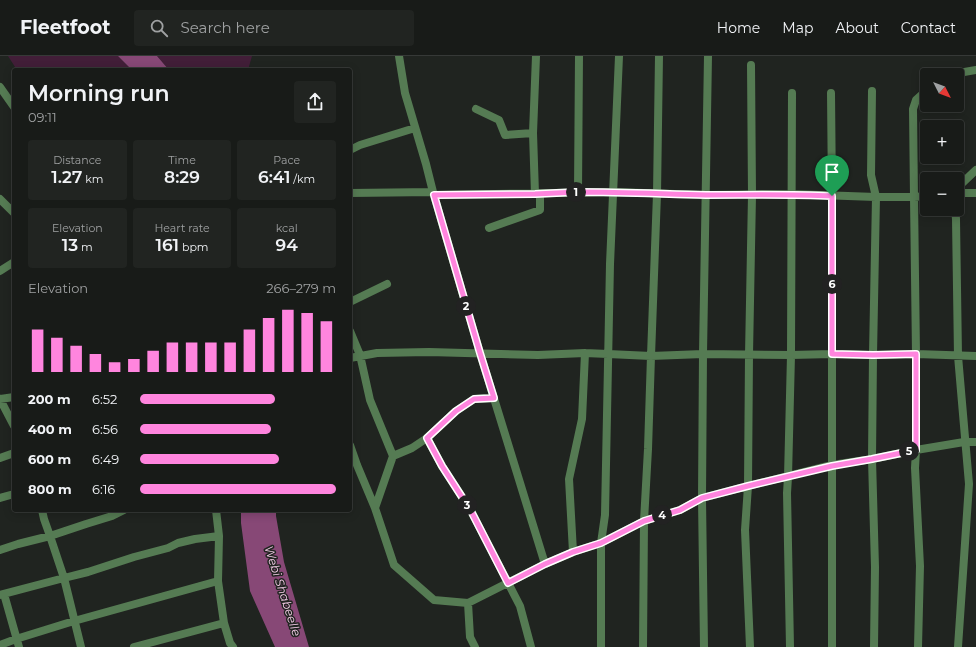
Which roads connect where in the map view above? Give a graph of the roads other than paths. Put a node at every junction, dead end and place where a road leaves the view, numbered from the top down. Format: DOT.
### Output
graph roads {
  1 [pos="399,56"];
  2 [pos="536,56"];
  3 [pos="580,56"];
  4 [pos="619,56"];
  5 [pos="660,56"];
  6 [pos="708,56"];
  7 [pos="751,65"];
  8 [pos="976,70"];
  9 [pos="964,72"];
  10 [pos="0,87"];
  11 [pos="872,91"];
  12 [pos="792,92"];
  13 [pos="830,93"];
  14 [pos="920,96"];
  15 [pos="12,104"];
  16 [pos="476,109"];
  17 [pos="415,128"];
  18 [pos="534,133"];
  19 [pos="352,149"];
  20 [pos="976,170"];
  21 [pos="964,181"];
  22 [pos="578,192"];
  23 [pos="613,192"];
  24 [pos="352,193"];
  25 [pos="964,193"];
  26 [pos="976,193"];
  27 [pos="434,194"];
  28 [pos="538,194"];
  29 [pos="657,194"];
  30 [pos="791,194"];
  31 [pos="706,195"];
  32 [pos="752,195"];
  33 [pos="832,196"];
  34 [pos="876,197"];
  35 [pos="914,197"];
  36 [pos="920,197"];
  37 [pos="0,199"];
  38 [pos="12,211"];
  39 [pos="955,216"];
  40 [pos="489,228"];
  41 [pos="12,263"];
  42 [pos="0,271"];
  43 [pos="387,284"];
  44 [pos="352,301"];
  45 [pos="352,336"];
  46 [pos="480,353"];
  47 [pos="585,353"];
  48 [pos="608,354"];
  49 [pos="703,354"];
  50 [pos="832,354"];
  51 [pos="916,354"];
  52 [pos="360,355"];
  53 [pos="749,355"];
  54 [pos="790,355"];
  55 [pos="873,355"];
  56 [pos="651,356"];
  57 [pos="958,356"];
  58 [pos="976,356"];
  59 [pos="352,357"];
  60 [pos="12,396"];
  61 [pos="494,398"];
  62 [pos="0,399"];
  63 [pos="12,422"];
  64 [pos="427,438"];
  65 [pos="964,442"];
  66 [pos="976,442"];
  67 [pos="916,450"];
  68 [pos="352,451"];
  69 [pos="12,454"];
  70 [pos="392,456"];
  71 [pos="0,458"];
  72 [pos="872,459"];
  73 [pos="832,466"];
  74 [pos="788,477"];
  75 [pos="748,486"];
  76 [pos="12,495"];
  77 [pos="0,498"];
  78 [pos="702,498"];
  79 [pos="375,508"];
  80 [pos="42,512"];
  81 [pos="120,512"];
  82 [pos="216,512"];
  83 [pos="644,521"];
  84 [pos="50,536"];
  85 [pos="218,536"];
  86 [pos="601,543"];
  87 [pos="0,550"];
  88 [pos="573,552"];
  89 [pos="545,564"];
  90 [pos="64,578"];
  91 [pos="218,581"];
  92 [pos="508,583"];
  93 [pos="2,594"];
  94 [pos="468,603"];
  95 [pos="74,621"];
  96 [pos="224,624"];
  97 [pos="16,638"];
  98 [pos="0,645"];
  99 [pos="231,646"];
  100 [pos="19,647"];
  101 [pos="81,647"];
  102 [pos="134,647"];
  103 [pos="475,647"];
  104 [pos="531,647"];
  105 [pos="601,647"];
  106 [pos="643,647"];
  107 [pos="704,647"];
  108 [pos="750,647"];
  109 [pos="790,647"];
  110 [pos="832,647"];
  111 [pos="874,647"];
  112 [pos="918,647"];
  113 [pos="958,647"];
  1 -- 17 [label="street"];
  2 -- 18 [label="street"];
  3 -- 22 [label="street"];
  4 -- 23 [label="street"];
  5 -- 29 [label="street"];
  6 -- 31 [label="street"];
  7 -- 32 [label="street"];
  8 -- 9 [label="street"];
  10 -- 15 [label="street"];
  11 -- 34 [label="street"];
  12 -- 30 [label="street"];
  13 -- 33 [label="street"];
  14 -- 35 [label="street"];
  16 -- 18 [label="street"];
  17 -- 19 [label="street"];
  17 -- 27 [label="street"];
  18 -- 28 [label="street"];
  20 -- 21 [label="street"];
  22 -- 23 [label="street"];
  22 -- 28 [label="street"];
  23 -- 29 [label="street"];
  23 -- 48 [label="street"];
  24 -- 27 [label="street"];
  25 -- 26 [label="street"];
  27 -- 28 [label="street"];
  27 -- 46 [label="street"];
  28 -- 40 [label="street"];
  29 -- 31 [label="street"];
  29 -- 56 [label="street"];
  30 -- 32 [label="street"];
  30 -- 33 [label="street"];
  30 -- 54 [label="street"];
  31 -- 32 [label="street"];
  31 -- 49 [label="street"];
  32 -- 53 [label="street"];
  33 -- 34 [label="street"];
  33 -- 50 [label="street"];
  34 -- 35 [label="street"];
  34 -- 55 [label="street"];
  35 -- 36 [label="street"];
  35 -- 51 [label="street"];
  37 -- 38 [label="street"];
  39 -- 57 [label="street"];
  41 -- 42 [label="street"];
  43 -- 44 [label="street"];
  45 -- 52 [label="street"];
  46 -- 47 [label="street"];
  46 -- 52 [label="street"];
  46 -- 61 [label="street"];
  47 -- 48 [label="street"];
  47 -- 88 [label="street"];
  48 -- 56 [label="street"];
  48 -- 86 [label="street"];
  49 -- 53 [label="street"];
  49 -- 56 [label="street"];
  49 -- 78 [label="street"];
  50 -- 54 [label="street"];
  50 -- 55 [label="street"];
  50 -- 73 [label="street"];
  51 -- 55 [label="street"];
  51 -- 57 [label="street"];
  51 -- 67 [label="street"];
  52 -- 59 [label="street"];
  52 -- 70 [label="street"];
  53 -- 54 [label="street"];
  53 -- 75 [label="street"];
  54 -- 74 [label="street"];
  55 -- 72 [label="street"];
  56 -- 83 [label="street"];
  57 -- 58 [label="street"];
  57 -- 65 [label="street"];
  60 -- 62 [label="street"];
  61 -- 64 [label="street"];
  61 -- 89 [label="street"];
  62 -- 63 [label="street"];
  64 -- 70 [label="street"];
  64 -- 92 [label="street"];
  65 -- 66 [label="street"];
  65 -- 67 [label="street"];
  65 -- 113 [label="street"];
  67 -- 72 [label="street"];
  67 -- 112 [label="street"];
  68 -- 79 [label="street"];
  69 -- 71 [label="street"];
  70 -- 79 [label="street"];
  72 -- 73 [label="street"];
  72 -- 111 [label="street"];
  73 -- 74 [label="street"];
  73 -- 110 [label="street"];
  74 -- 75 [label="street"];
  74 -- 109 [label="street"];
  75 -- 78 [label="street"];
  75 -- 108 [label="street"];
  76 -- 77 [label="street"];
  78 -- 83 [label="street"];
  78 -- 107 [label="street"];
  79 -- 94 [label="street"];
  80 -- 84 [label="street"];
  81 -- 84 [label="street"];
  82 -- 85 [label="street"];
  83 -- 86 [label="street"];
  83 -- 106 [label="street"];
  84 -- 87 [label="street"];
  84 -- 90 [label="street"];
  85 -- 90 [label="street"];
  85 -- 91 [label="street"];
  86 -- 88 [label="street"];
  86 -- 105 [label="street"];
  88 -- 89 [label="street"];
  89 -- 92 [label="street"];
  90 -- 93 [label="street"];
  90 -- 95 [label="street"];
  91 -- 95 [label="street"];
  91 -- 96 [label="street"];
  92 -- 94 [label="street"];
  92 -- 104 [label="street"];
  93 -- 97 [label="street"];
  94 -- 103 [label="street"];
  95 -- 97 [label="street"];
  95 -- 101 [label="street"];
  96 -- 99 [label="street"];
  96 -- 102 [label="street"];
  97 -- 98 [label="street"];
  97 -- 100 [label="street"];
}
